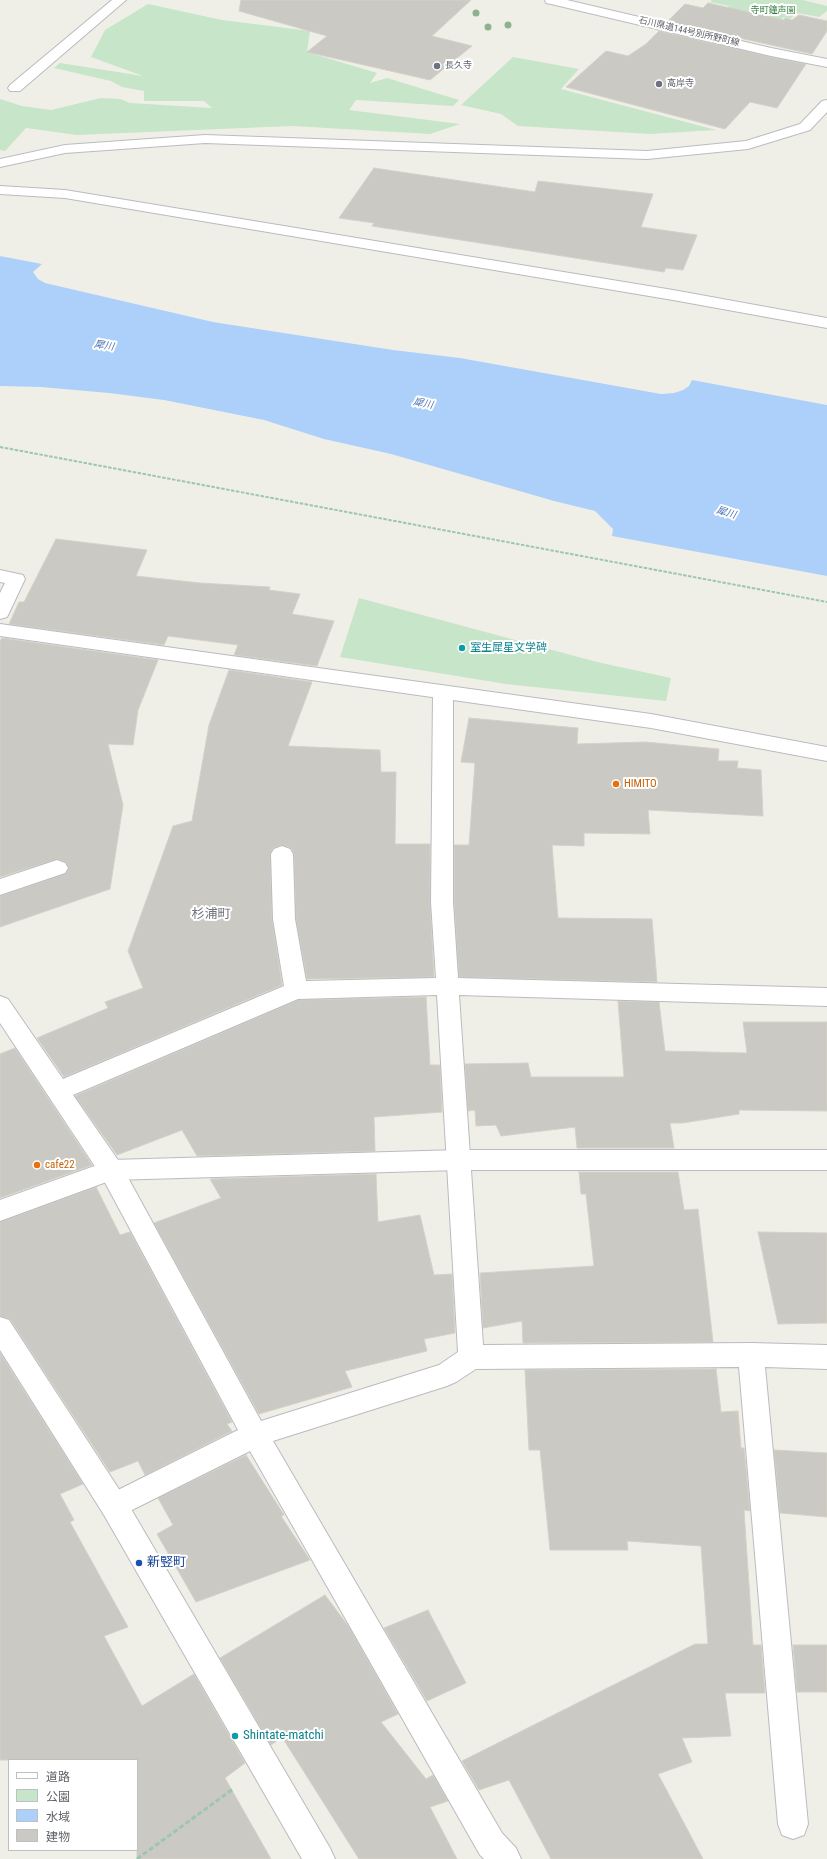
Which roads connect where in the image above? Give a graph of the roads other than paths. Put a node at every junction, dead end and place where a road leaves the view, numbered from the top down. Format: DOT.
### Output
graph roads {
  1 [pos="120,0"];
  2 [pos="551,0"];
  3 [pos="827,63"];
  4 [pos="15,88"];
  5 [pos="827,104"];
  6 [pos="0,163"];
  7 [pos="0,190"];
  8 [pos="827,323"];
  9 [pos="0,576"];
  10 [pos="0,613"];
  11 [pos="0,630"];
  12 [pos="443,693"];
  13 [pos="827,754"];
  14 [pos="282,854"];
  15 [pos="57,868"];
  16 [pos="0,888"];
  17 [pos="447,986"];
  18 [pos="296,990"];
  19 [pos="827,997"];
  20 [pos="0,1006"];
  21 [pos="58,1091"];
  22 [pos="459,1160"];
  23 [pos="827,1160"];
  24 [pos="111,1170"];
  25 [pos="0,1212"];
  26 [pos="0,1328"];
  27 [pos="751,1355"];
  28 [pos="471,1357"];
  29 [pos="827,1357"];
  30 [pos="255,1435"];
  31 [pos="114,1506"];
  32 [pos="793,1824"];
  33 [pos="320,1859"];
  34 [pos="505,1859"];
  1 -- 4 [label="street"];
  2 -- 3 [label="street, 石川県道144号別所野町線"];
  5 -- 6 [label="street"];
  7 -- 8 [label="street"];
  9 -- 10 [label="street"];
  11 -- 12 [label="street"];
  12 -- 13 [label="street"];
  12 -- 17 [label="street"];
  14 -- 18 [label="street"];
  15 -- 16 [label="street"];
  17 -- 18 [label="street"];
  17 -- 19 [label="street"];
  17 -- 22 [label="street"];
  18 -- 21 [label="street"];
  20 -- 21 [label="street"];
  21 -- 24 [label="street"];
  22 -- 23 [label="street"];
  22 -- 24 [label="street"];
  22 -- 28 [label="street"];
  24 -- 25 [label="street"];
  24 -- 30 [label="street"];
  26 -- 31 [label="street"];
  27 -- 28 [label="street"];
  27 -- 29 [label="street"];
  27 -- 32 [label="street"];
  28 -- 30 [label="street"];
  30 -- 31 [label="street"];
  30 -- 34 [label="street"];
  31 -- 33 [label="street"];
}
